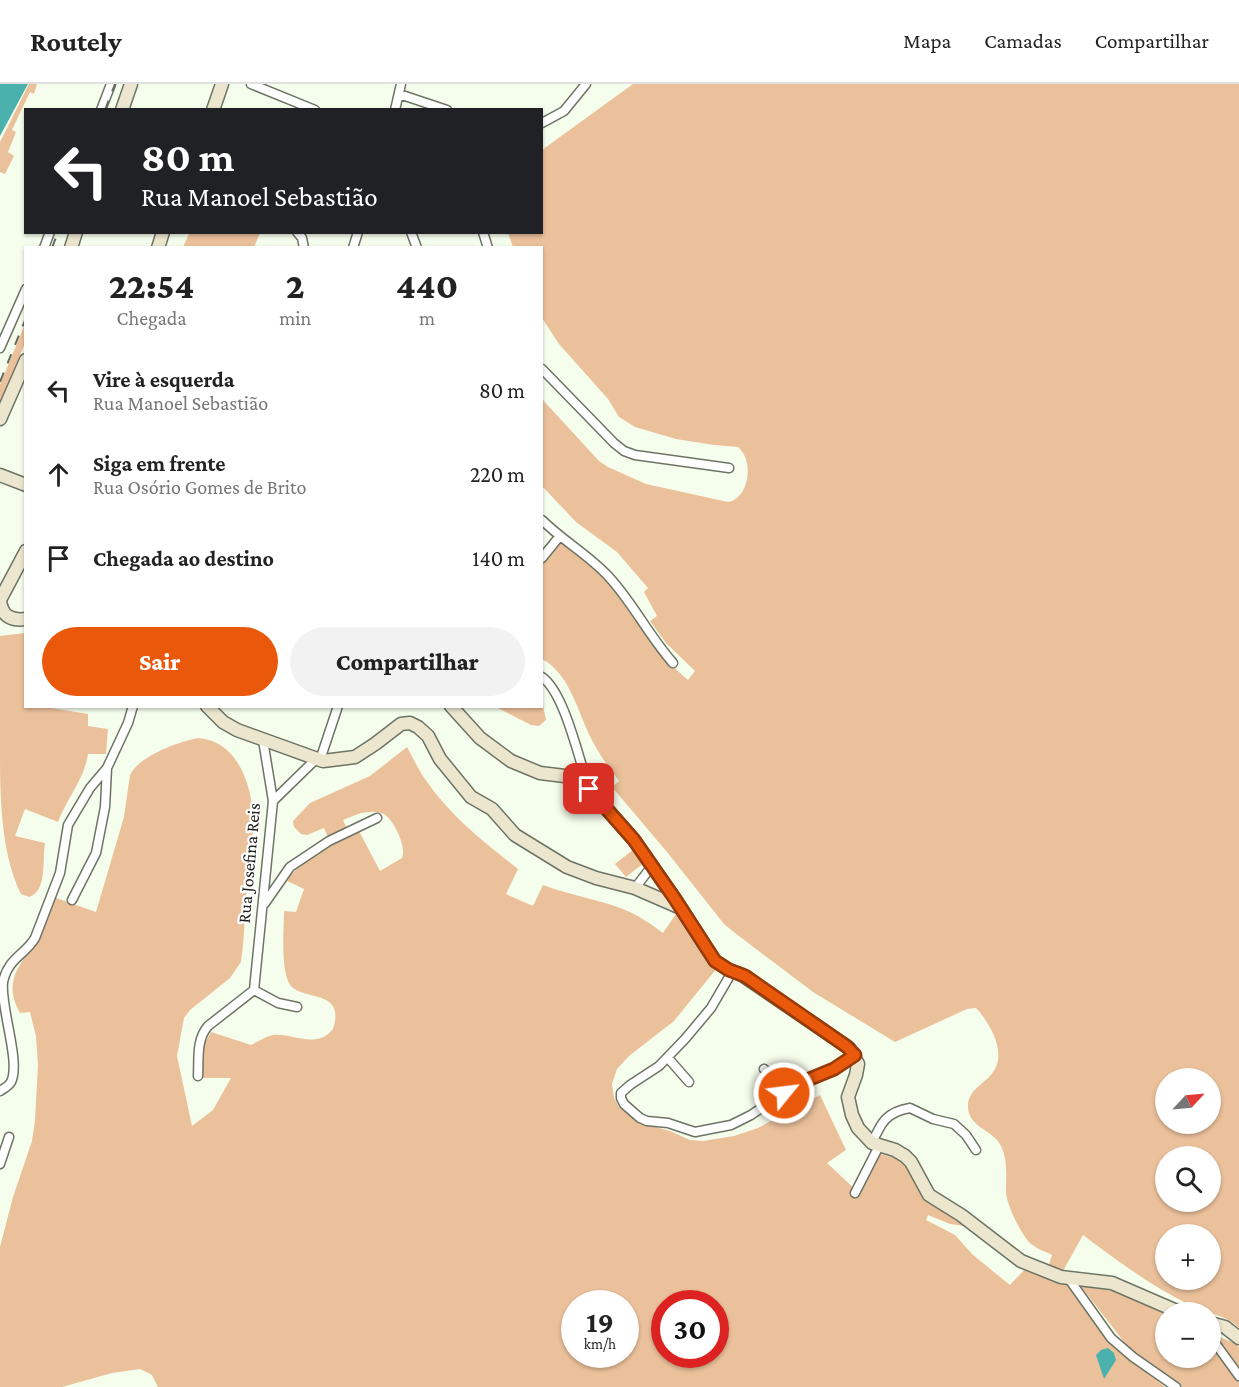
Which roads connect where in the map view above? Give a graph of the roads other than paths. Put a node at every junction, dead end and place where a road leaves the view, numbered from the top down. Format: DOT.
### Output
graph roads {
  1 [pos="111,84"];
  2 [pos="131,84"];
  3 [pos="222,84"];
  4 [pos="251,84"];
  5 [pos="401,84"];
  6 [pos="586,84"];
  7 [pos="399,94"];
  8 [pos="102,108"];
  9 [pos="123,108"];
  10 [pos="214,108"];
  11 [pos="310,108"];
  12 [pos="396,108"];
  13 [pos="441,108"];
  14 [pos="543,122"];
  15 [pos="24,294"];
  16 [pos="0,348"];
  17 [pos="24,365"];
  18 [pos="543,370"];
  19 [pos="0,419"];
  20 [pos="729,468"];
  21 [pos="0,476"];
  22 [pos="24,484"];
  23 [pos="543,521"];
  24 [pos="559,537"];
  25 [pos="24,555"];
  26 [pos="543,557"];
  27 [pos="0,601"];
  28 [pos="24,619"];
  29 [pos="673,663"];
  30 [pos="543,678"];
  31 [pos="132,708"];
  32 [pos="209,708"];
  33 [pos="338,708"];
  34 [pos="454,708"];
  35 [pos="263,740"];
  36 [pos="317,760"];
  37 [pos="107,768"];
  38 [pos="589,789"];
  39 [pos="273,801"];
  40 [pos="377,818"];
  41 [pos="651,866"];
  42 [pos="635,888"];
  43 [pos="72,900"];
  44 [pos="263,906"];
  45 [pos="681,908"];
  46 [pos="732,972"];
  47 [pos="254,990"];
  48 [pos="297,1007"];
  49 [pos="850,1050"];
  50 [pos="668,1058"];
  51 [pos="764,1069"];
  52 [pos="198,1076"];
  53 [pos="688,1082"];
  54 [pos="789,1089"];
  55 [pos="0,1091"];
  56 [pos="9,1137"];
  57 [pos="876,1144"];
  58 [pos="976,1150"];
  59 [pos="0,1164"];
  60 [pos="855,1193"];
  61 [pos="1065,1278"];
  62 [pos="1156,1302"];
  63 [pos="1221,1326"];
  64 [pos="1239,1338"];
  65 [pos="1221,1352"];
  66 [pos="1239,1377"];
  67 [pos="1176,1387"];
  1 -- 8 [label="street"];
  2 -- 9 [label="street"];
  3 -- 10 [label="street"];
  4 -- 11 [label="street"];
  5 -- 7 [label="street"];
  6 -- 14 [label="street"];
  7 -- 12 [label="street"];
  7 -- 13 [label="street"];
  15 -- 16 [label="street"];
  17 -- 19 [label="street"];
  18 -- 20 [label="street"];
  21 -- 22 [label="street"];
  23 -- 24 [label="street"];
  24 -- 26 [label="street"];
  24 -- 29 [label="street"];
  25 -- 27 [label="street"];
  27 -- 28 [label="street"];
  30 -- 38 [label="street"];
  31 -- 37 [label="street"];
  32 -- 35 [label="street"];
  33 -- 36 [label="street"];
  34 -- 38 [label="street"];
  35 -- 36 [label="street"];
  35 -- 39 [label="street, Rua Josefina Reis"];
  36 -- 39 [label="street"];
  36 -- 42 [label="street"];
  37 -- 43 [label="street"];
  37 -- 55 [label="street"];
  38 -- 41 [label="street"];
  39 -- 44 [label="street, Rua Josefina Reis"];
  40 -- 44 [label="street"];
  41 -- 42 [label="street"];
  41 -- 45 [label="street"];
  42 -- 45 [label="street"];
  44 -- 47 [label="street, Rua Josefina Reis"];
  45 -- 46 [label="street"];
  46 -- 49 [label="street"];
  46 -- 50 [label="street"];
  47 -- 48 [label="street"];
  47 -- 52 [label="street"];
  49 -- 54 [label="street"];
  49 -- 57 [label="street"];
  50 -- 53 [label="street"];
  50 -- 54 [label="street"];
  51 -- 54 [label="street"];
  56 -- 59 [label="street"];
  57 -- 58 [label="street"];
  57 -- 60 [label="street"];
  57 -- 61 [label="street"];
  61 -- 62 [label="street"];
  61 -- 67 [label="street"];
  63 -- 64 [label="street"];
  65 -- 66 [label="street"];
}
